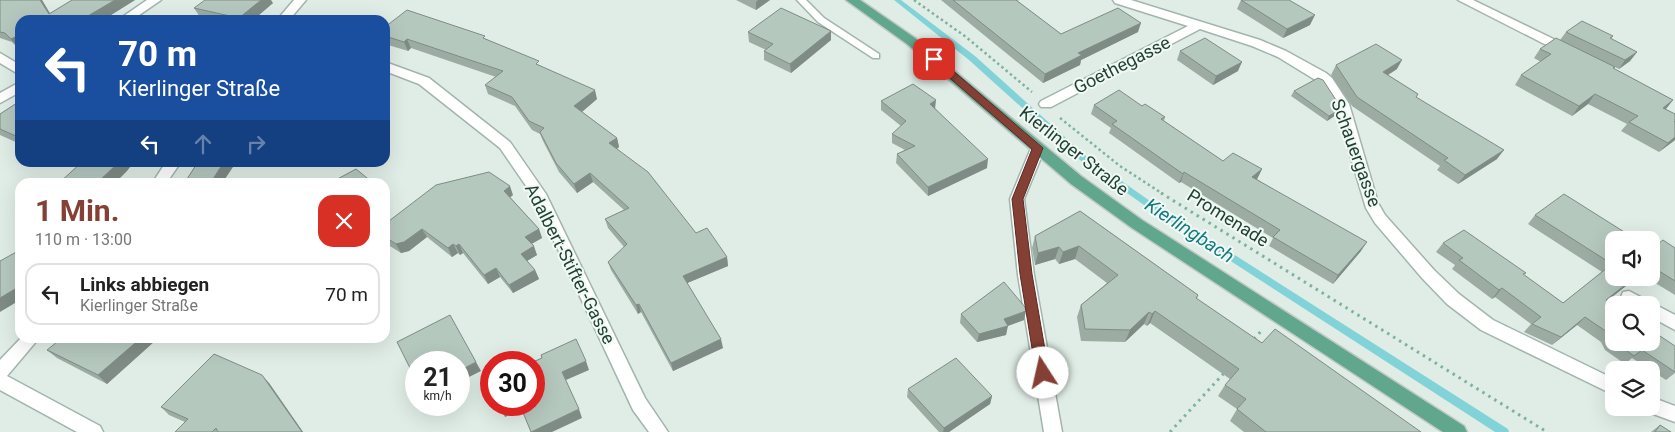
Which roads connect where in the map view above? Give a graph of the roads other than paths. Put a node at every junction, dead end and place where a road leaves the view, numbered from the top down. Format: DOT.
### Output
graph roads {
  1 [pos="155,0"];
  2 [pos="300,0"];
  3 [pos="801,0"];
  4 [pos="852,0"];
  5 [pos="1119,0"];
  6 [pos="1464,0"];
  7 [pos="132,15"];
  8 [pos="287,15"];
  9 [pos="1198,26"];
  10 [pos="876,56"];
  11 [pos="1580,56"];
  12 [pos="0,57"];
  13 [pos="15,68"];
  14 [pos="390,68"];
  15 [pos="15,89"];
  16 [pos="0,99"];
  17 [pos="1046,104"];
  18 [pos="1038,148"];
  19 [pos="170,167"];
  20 [pos="163,178"];
  21 [pos="1660,314"];
  22 [pos="1675,323"];
  23 [pos="27,343"];
  24 [pos="0,372"];
  25 [pos="0,381"];
  26 [pos="1605,384"];
  27 [pos="1660,408"];
  28 [pos="1675,414"];
  29 [pos="94,432"];
  30 [pos="659,432"];
  31 [pos="1053,432"];
  32 [pos="1458,432"];
  1 -- 7 [label="street"];
  2 -- 8 [label="street"];
  3 -- 10 [label="lane"];
  4 -- 18 [label="main road, Kierlinger Straße"];
  5 -- 9 [label="street, Schauergasse"];
  6 -- 11 [label="street"];
  9 -- 17 [label="street, Goethegasse"];
  9 -- 26 [label="street, Schauergasse"];
  12 -- 13 [label="street"];
  14 -- 30 [label="street, Adalbert-Stifter-Gasse"];
  15 -- 16 [label="street"];
  18 -- 31 [label="street"];
  18 -- 32 [label="main road, Kierlinger Straße"];
  19 -- 20 [label="street"];
  21 -- 22 [label="street"];
  23 -- 24 [label="street"];
  25 -- 29 [label="street"];
  27 -- 28 [label="street"];
}
